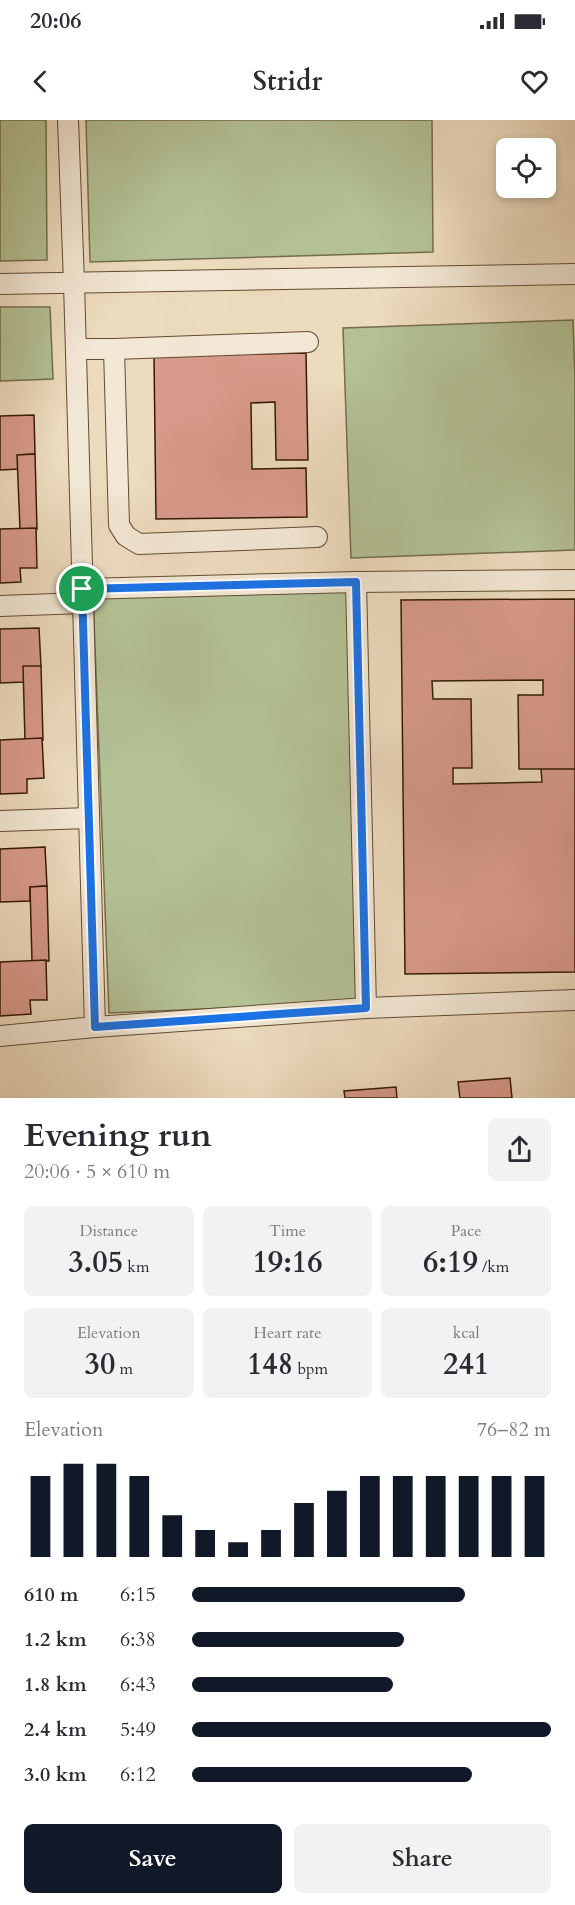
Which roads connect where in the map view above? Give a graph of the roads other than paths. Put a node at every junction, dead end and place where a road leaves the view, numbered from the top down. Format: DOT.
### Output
graph roads {
  1 [pos="68,120"];
  2 [pos="575,274"];
  3 [pos="74,283"];
  4 [pos="0,284"];
  5 [pos="308,342"];
  6 [pos="76,349"];
  7 [pos="114,349"];
  8 [pos="317,537"];
  9 [pos="575,580"];
  10 [pos="356,582"];
  11 [pos="82,596"];
  12 [pos="0,606"];
  13 [pos="89,818"];
  14 [pos="0,821"];
  15 [pos="575,1000"];
  16 [pos="366,1008"];
  17 [pos="95,1027"];
  18 [pos="0,1036"];
  1 -- 3 [label="lane"];
  2 -- 3 [label="lane"];
  3 -- 4 [label="lane"];
  3 -- 6 [label="lane"];
  5 -- 7 [label="lane"];
  6 -- 7 [label="lane"];
  6 -- 11 [label="lane"];
  7 -- 8 [label="lane"];
  9 -- 10 [label="lane"];
  10 -- 11 [label="lane"];
  10 -- 16 [label="lane"];
  11 -- 12 [label="lane"];
  11 -- 13 [label="lane"];
  13 -- 14 [label="lane"];
  13 -- 17 [label="lane"];
  15 -- 16 [label="lane"];
  16 -- 17 [label="lane"];
  17 -- 18 [label="lane"];
}
